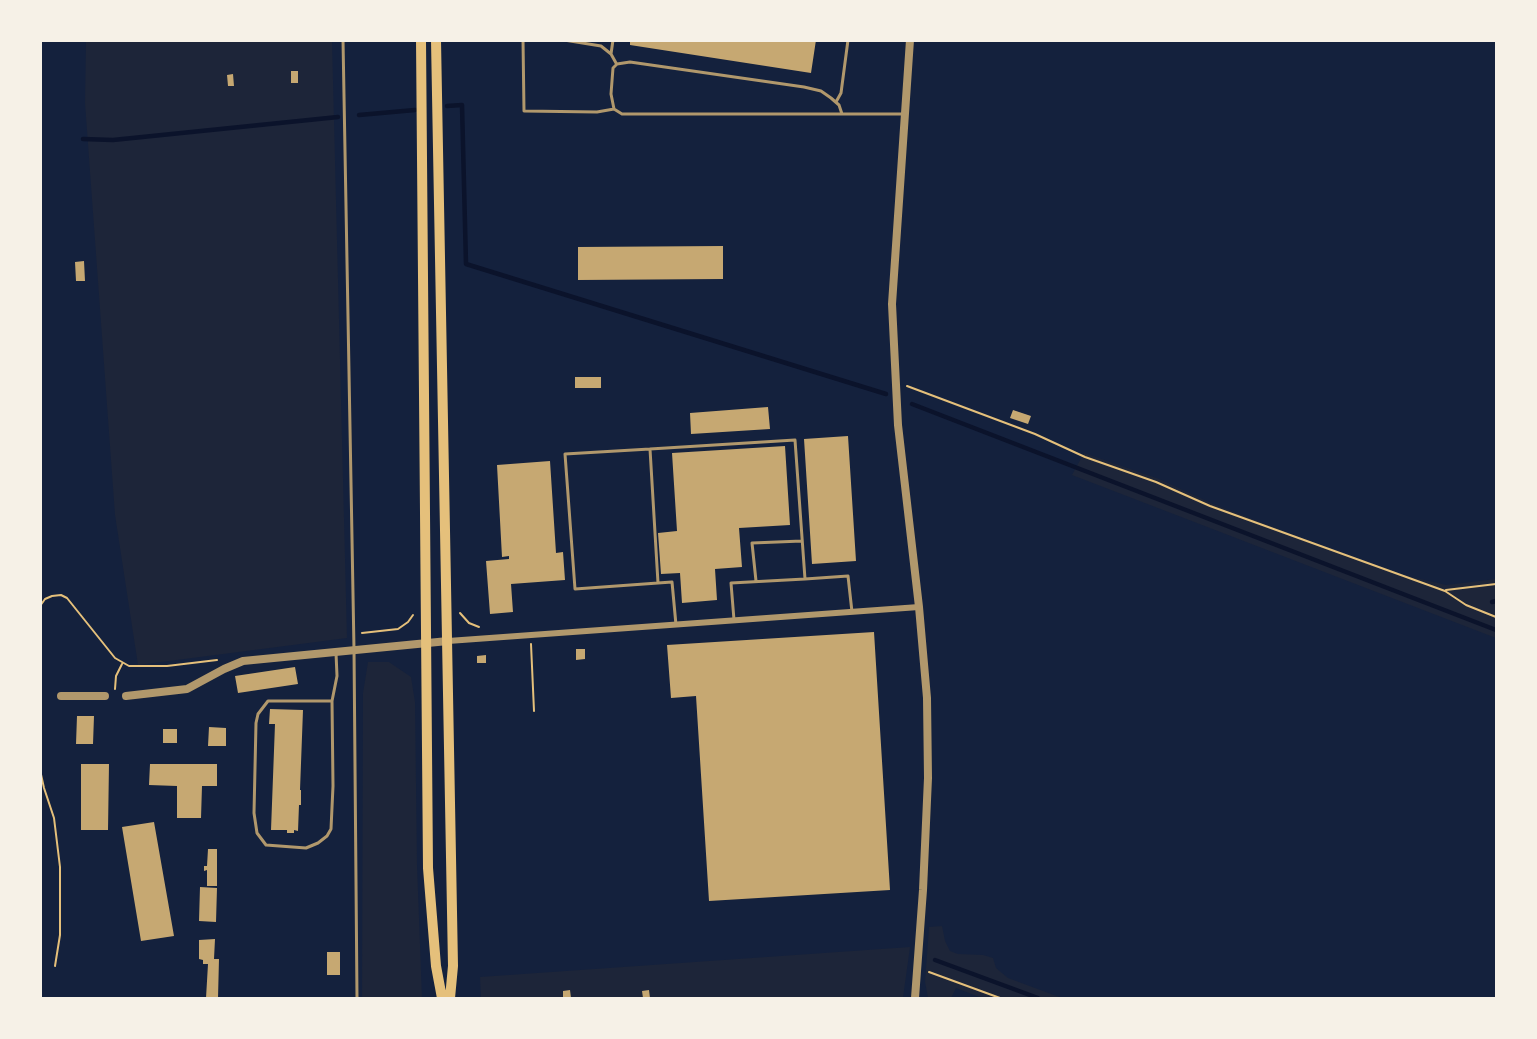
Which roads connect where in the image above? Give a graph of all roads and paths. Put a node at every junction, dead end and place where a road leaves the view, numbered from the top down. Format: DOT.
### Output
graph roads {
  1 [pos="343,40"];
  2 [pos="421,40"];
  3 [pos="436,40"];
  4 [pos="523,40"];
  5 [pos="564,40"];
  6 [pos="613,40"];
  7 [pos="848,40"];
  8 [pos="910,40"];
  9 [pos="611,54"];
  10 [pos="616,64"];
  11 [pos="836,102"];
  12 [pos="614,109"];
  13 [pos="842,114"];
  14 [pos="905,114"];
  15 [pos="896,381"];
  16 [pos="650,449"];
  17 [pos="802,541"];
  18 [pos="805,579"];
  19 [pos="756,582"];
  20 [pos="658,583"];
  21 [pos="1497,584"];
  22 [pos="1445,591"];
  23 [pos="40,606"];
  24 [pos="919,607"];
  25 [pos="852,612"];
  26 [pos="1497,617"];
  27 [pos="734,620"];
  28 [pos="676,624"];
  29 [pos="530,635"];
  30 [pos="448,641"];
  31 [pos="425,643"];
  32 [pos="354,649"];
  33 [pos="336,651"];
  34 [pos="122,664"];
  35 [pos="238,664"];
  36 [pos="61,696"];
  37 [pos="105,696"];
  38 [pos="115,696"];
  39 [pos="126,696"];
  40 [pos="332,701"];
  41 [pos="534,711"];
  42 [pos="40,770"];
  43 [pos="55,966"];
  44 [pos="919,968"];
  45 [pos="357,999"];
  46 [pos="442,999"];
  47 [pos="450,999"];
  48 [pos="915,999"];
  49 [pos="1000,999"];
  1 -- 32 [label="lane"];
  2 -- 31 [label="main road"];
  3 -- 30 [label="main road"];
  4 -- 12 [label="lane"];
  5 -- 9 [label="lane"];
  6 -- 9 [label="lane"];
  7 -- 11 [label="lane"];
  8 -- 14 [label="street"];
  9 -- 10 [label="lane"];
  10 -- 11 [label="lane"];
  10 -- 12 [label="lane"];
  11 -- 13 [label="lane"];
  12 -- 13 [label="lane"];
  13 -- 14 [label="lane"];
  14 -- 15 [label="street"];
  15 -- 22 [label="path"];
  15 -- 24 [label="street"];
  16 -- 17 [label="lane"];
  16 -- 20 [label="lane"];
  16 -- 20 [label="lane"];
  17 -- 18 [label="lane"];
  17 -- 19 [label="lane"];
  18 -- 19 [label="lane"];
  18 -- 25 [label="lane"];
  19 -- 27 [label="lane"];
  20 -- 28 [label="lane"];
  21 -- 22 [label="path"];
  22 -- 26 [label="path"];
  23 -- 34 [label="path"];
  24 -- 25 [label="street"];
  24 -- 44 [label="street"];
  25 -- 27 [label="street"];
  27 -- 28 [label="street"];
  28 -- 29 [label="street"];
  29 -- 30 [label="street"];
  29 -- 41 [label="path"];
  30 -- 31 [label="street"];
  30 -- 47 [label="main road"];
  31 -- 32 [label="street"];
  31 -- 46 [label="main road"];
  32 -- 33 [label="street"];
  32 -- 45 [label="lane"];
  33 -- 35 [label="street"];
  33 -- 40 [label="lane"];
  34 -- 35 [label="path"];
  34 -- 38 [label="path"];
  35 -- 39 [label="street"];
  36 -- 37 [label="street"];
  40 -- 40 [label="lane"];
  42 -- 43 [label="path"];
  44 -- 48 [label="street"];
  44 -- 49 [label="path"];
}
